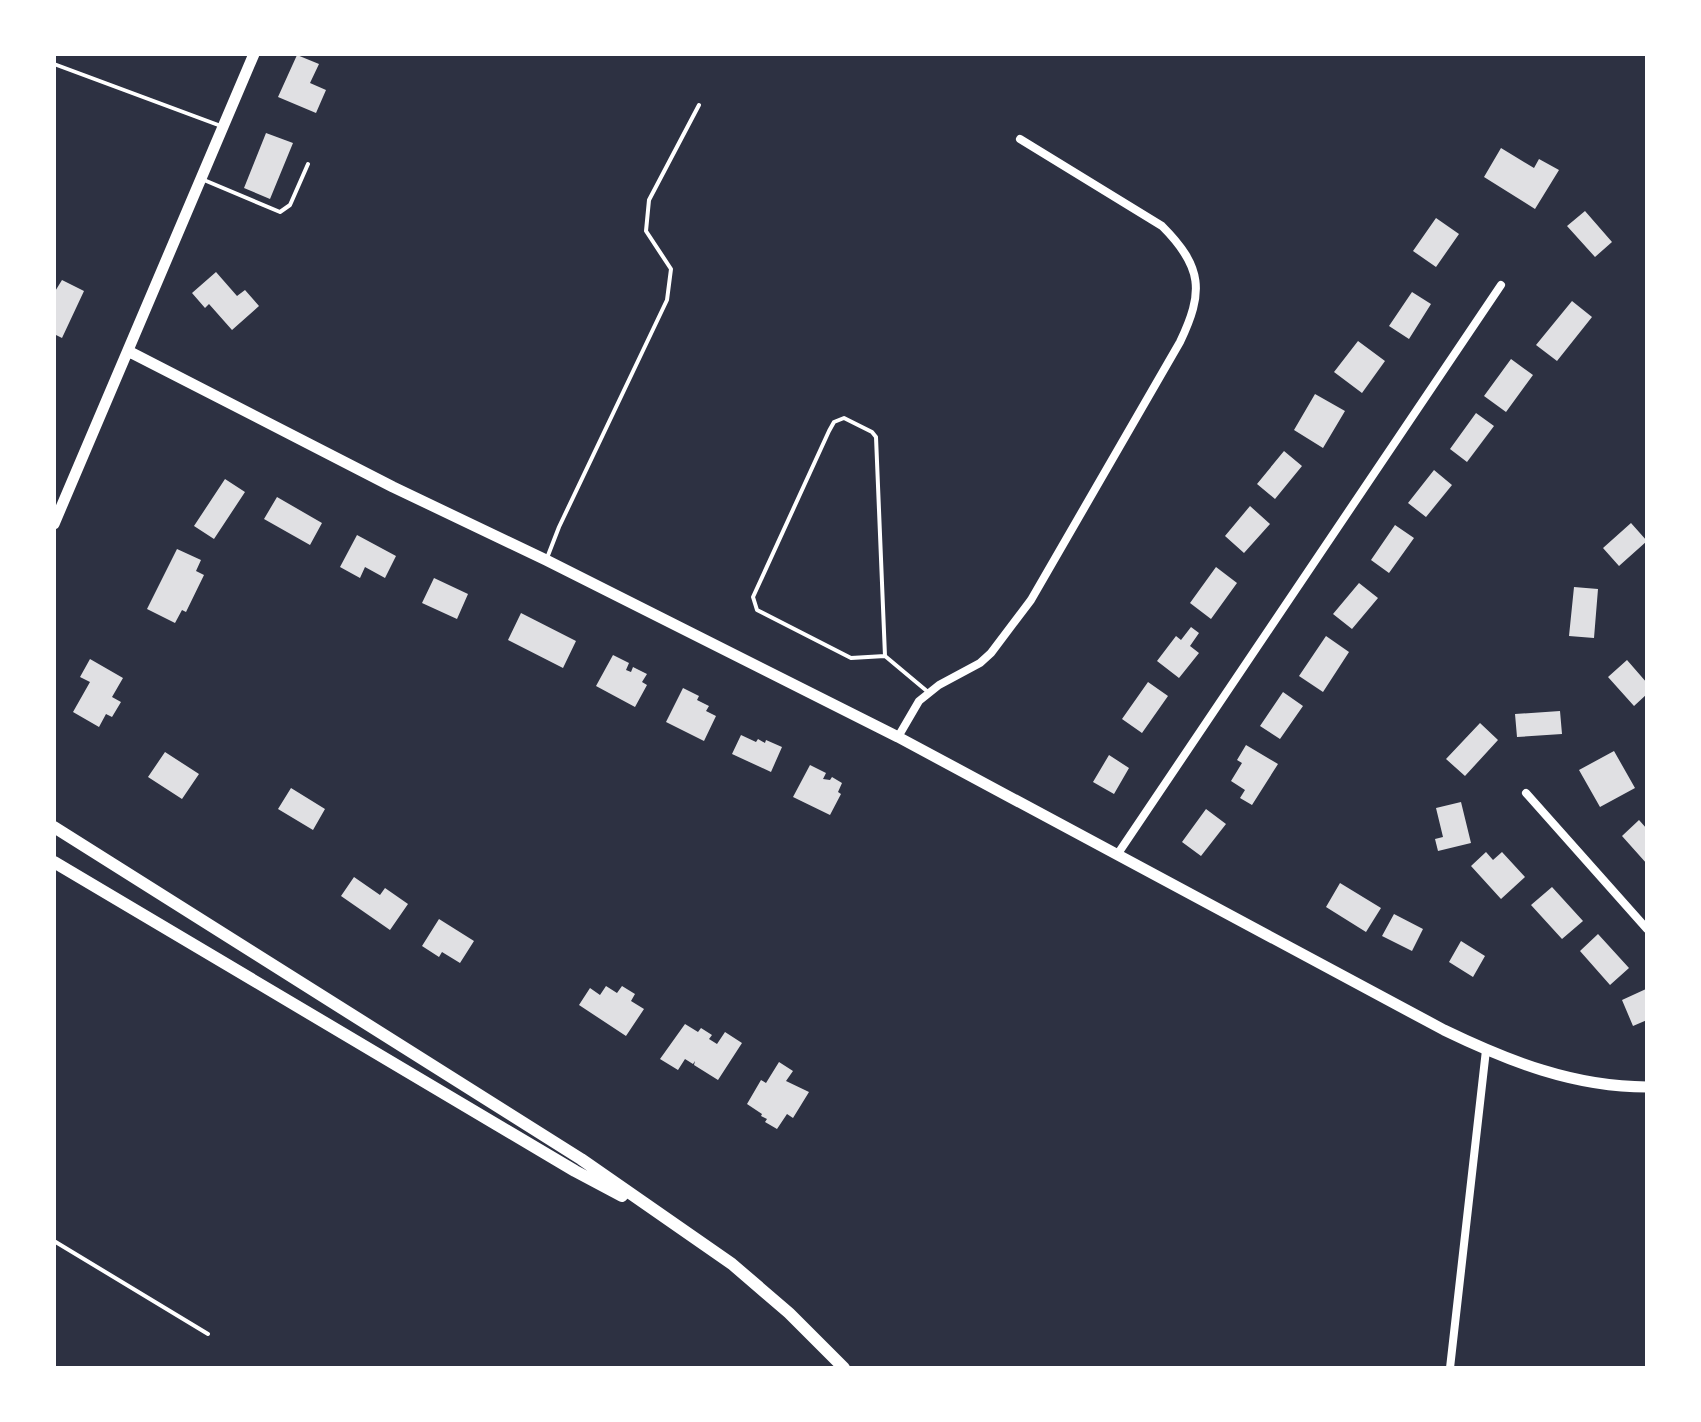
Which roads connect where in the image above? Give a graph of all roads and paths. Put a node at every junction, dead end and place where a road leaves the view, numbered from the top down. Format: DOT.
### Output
graph roads {
  1 [pos="254,54"];
  2 [pos="54,64"];
  3 [pos="699,105"];
  4 [pos="223,127"];
  5 [pos="1020,139"];
  6 [pos="308,164"];
  7 [pos="201,179"];
  8 [pos="1501,285"];
  9 [pos="128,351"];
  10 [pos="54,524"];
  11 [pos="546,560"];
  12 [pos="885,656"];
  13 [pos="928,692"];
  14 [pos="898,737"];
  15 [pos="1526,793"];
  16 [pos="54,827"];
  17 [pos="1117,855"];
  18 [pos="54,862"];
  19 [pos="1647,929"];
  20 [pos="1486,1050"];
  21 [pos="1647,1087"];
  22 [pos="671,1222"];
  23 [pos="54,1241"];
  24 [pos="208,1334"];
  25 [pos="844,1368"];
  26 [pos="1450,1368"];
  1 -- 4 [label="street"];
  2 -- 4 [label="lane"];
  3 -- 11 [label="lane"];
  4 -- 7 [label="street"];
  5 -- 13 [label="street"];
  6 -- 7 [label="lane"];
  7 -- 9 [label="street"];
  8 -- 17 [label="street"];
  9 -- 10 [label="street"];
  9 -- 11 [label="street"];
  11 -- 14 [label="street"];
  12 -- 12 [label="lane"];
  12 -- 13 [label="lane"];
  13 -- 14 [label="street"];
  14 -- 17 [label="street"];
  15 -- 19 [label="street"];
  16 -- 22 [label="main road"];
  17 -- 20 [label="street"];
  18 -- 22 [label="main road"];
  20 -- 21 [label="street"];
  20 -- 26 [label="street"];
  22 -- 25 [label="main road"];
  23 -- 24 [label="lane"];
}
